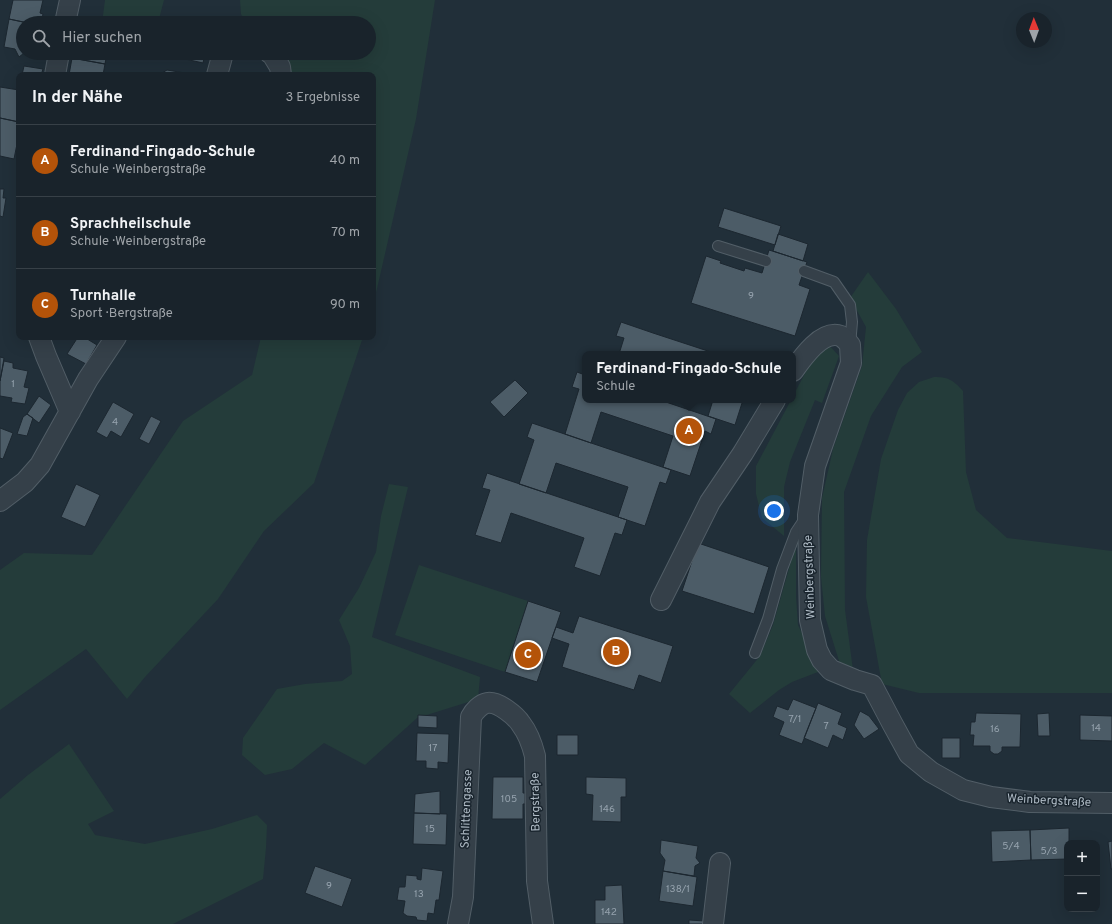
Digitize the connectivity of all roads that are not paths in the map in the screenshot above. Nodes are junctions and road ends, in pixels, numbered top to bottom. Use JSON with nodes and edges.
{"nodes":[{"id":1,"x":70,"y":0,"type":"edge"},
{"id":2,"x":67,"y":16,"type":"edge"},
{"id":3,"x":58,"y":60,"type":"edge"},
{"id":4,"x":221,"y":60,"type":"edge"},
{"id":5,"x":276,"y":60,"type":"edge"},
{"id":6,"x":56,"y":72,"type":"edge"},
{"id":7,"x":218,"y":72,"type":"edge"},
{"id":8,"x":281,"y":72,"type":"edge"},
{"id":9,"x":718,"y":246,"type":"dead end"},
{"id":10,"x":766,"y":261,"type":"dead end"},
{"id":11,"x":804,"y":272,"type":"dead end"},
{"id":12,"x":40,"y":340,"type":"edge"},
{"id":13,"x":114,"y":340,"type":"edge"},
{"id":14,"x":850,"y":345,"type":"junction"},
{"id":15,"x":796,"y":366,"type":"edge"},
{"id":16,"x":773,"y":403,"type":"edge"},
{"id":17,"x":70,"y":412,"type":"junction"},
{"id":18,"x":0,"y":501,"type":"edge"},
{"id":19,"x":808,"y":514,"type":"junction"},
{"id":20,"x":661,"y":600,"type":"dead end"},
{"id":21,"x":755,"y":653,"type":"dead end"},
{"id":22,"x":488,"y":703,"type":"joint"},
{"id":23,"x":1112,"y":803,"type":"edge"},
{"id":24,"x":720,"y":863,"type":"dead end"},
{"id":25,"x":458,"y":924,"type":"edge"},
{"id":26,"x":543,"y":924,"type":"edge"},
{"id":27,"x":713,"y":924,"type":"edge"}],
"edges":[{"from":1,"to":2,"type":"street"},
{"from":3,"to":6,"type":"street"},
{"from":4,"to":7,"type":"street"},
{"from":5,"to":8,"type":"street"},
{"from":9,"to":10,"type":"lane"},
{"from":11,"to":14,"type":"lane"},
{"from":12,"to":17,"type":"street"},
{"from":13,"to":17,"type":"street"},
{"from":14,"to":15,"type":"street"},
{"from":14,"to":19,"type":"street","name":"Weinbergstraße"},
{"from":16,"to":20,"type":"street"},
{"from":17,"to":18,"type":"street"},
{"from":19,"to":21,"type":"lane"},
{"from":19,"to":23,"type":"street","name":"Weinbergstraße"},
{"from":22,"to":25,"type":"street","name":"Schlittengasse"},
{"from":22,"to":26,"type":"street","name":"Bergstraße"},
{"from":24,"to":27,"type":"street"}]}
